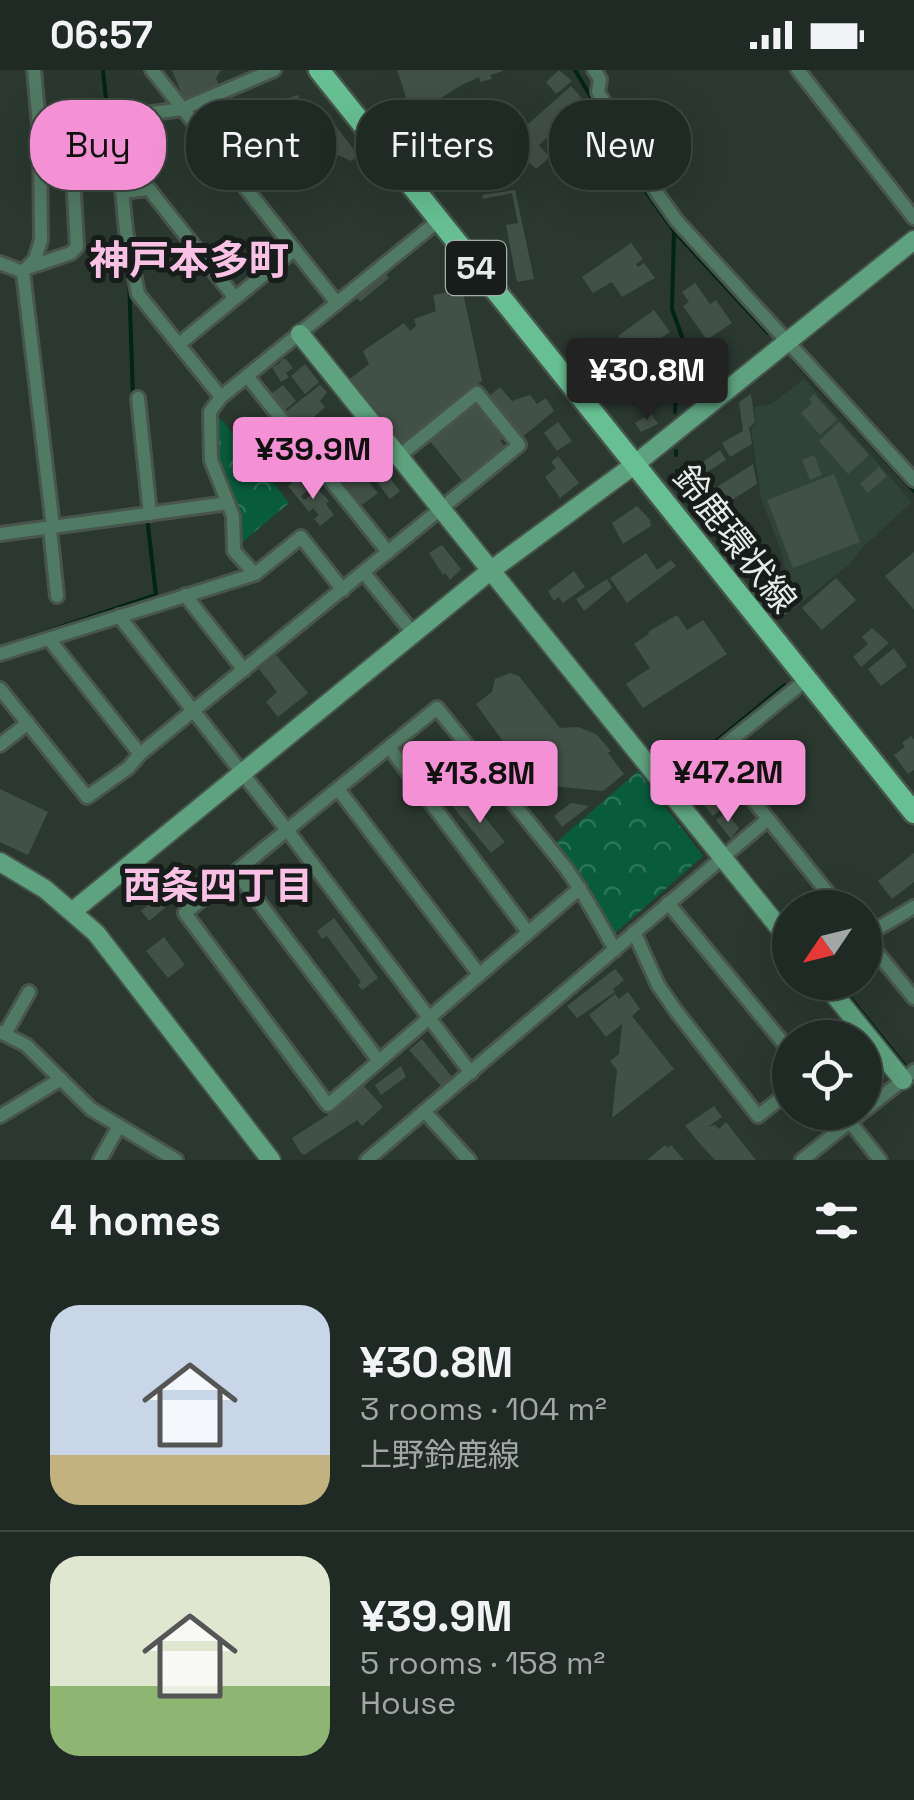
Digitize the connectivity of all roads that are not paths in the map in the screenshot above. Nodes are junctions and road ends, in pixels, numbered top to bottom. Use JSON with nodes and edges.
{"nodes":[{"id":1,"x":34,"y":70,"type":"edge"},
{"id":2,"x":152,"y":70,"type":"edge"},
{"id":3,"x":274,"y":70,"type":"edge"},
{"id":4,"x":319,"y":70,"type":"edge"},
{"id":5,"x":594,"y":70,"type":"edge"},
{"id":6,"x":798,"y":70,"type":"edge"},
{"id":7,"x":36,"y":100,"type":"edge"},
{"id":8,"x":182,"y":109,"type":"junction"},
{"id":9,"x":166,"y":111,"type":"edge"},
{"id":10,"x":40,"y":190,"type":"edge"},
{"id":11,"x":74,"y":190,"type":"edge"},
{"id":12,"x":122,"y":192,"type":"joint"},
{"id":13,"x":914,"y":218,"type":"edge"},
{"id":14,"x":438,"y":221,"type":"junction"},
{"id":15,"x":914,"y":240,"type":"edge"},
{"id":16,"x":294,"y":250,"type":"junction"},
{"id":17,"x":0,"y":262,"type":"edge"},
{"id":18,"x":27,"y":270,"type":"junction"},
{"id":19,"x":236,"y":298,"type":"junction"},
{"id":20,"x":337,"y":303,"type":"junction"},
{"id":21,"x":300,"y":334,"type":"junction"},
{"id":22,"x":787,"y":341,"type":"junction"},
{"id":23,"x":179,"y":344,"type":"junction"},
{"id":24,"x":248,"y":376,"type":"junction"},
{"id":25,"x":221,"y":397,"type":"junction"},
{"id":26,"x":138,"y":398,"type":"dead end"},
{"id":27,"x":398,"y":456,"type":"junction"},
{"id":28,"x":634,"y":465,"type":"junction"},
{"id":29,"x":914,"y":480,"type":"edge"},
{"id":30,"x":228,"y":503,"type":"junction"},
{"id":31,"x":440,"y":510,"type":"junction"},
{"id":32,"x":147,"y":515,"type":"junction"},
{"id":33,"x":52,"y":528,"type":"junction"},
{"id":34,"x":0,"y":534,"type":"edge"},
{"id":35,"x":388,"y":552,"type":"junction"},
{"id":36,"x":490,"y":570,"type":"junction"},
{"id":37,"x":364,"y":573,"type":"junction"},
{"id":38,"x":255,"y":574,"type":"junction"},
{"id":39,"x":342,"y":590,"type":"junction"},
{"id":40,"x":184,"y":595,"type":"junction"},
{"id":41,"x":57,"y":596,"type":"dead end"},
{"id":42,"x":119,"y":616,"type":"junction"},
{"id":43,"x":413,"y":633,"type":"junction"},
{"id":44,"x":49,"y":639,"type":"junction"},
{"id":45,"x":0,"y":654,"type":"edge"},
{"id":46,"x":244,"y":670,"type":"junction"},
{"id":47,"x":806,"y":680,"type":"junction"},
{"id":48,"x":0,"y":689,"type":"edge"},
{"id":49,"x":193,"y":712,"type":"junction"},
{"id":50,"x":28,"y":723,"type":"junction"},
{"id":51,"x":0,"y":745,"type":"edge"},
{"id":52,"x":389,"y":747,"type":"junction"},
{"id":53,"x":140,"y":754,"type":"junction"},
{"id":54,"x":242,"y":773,"type":"junction"},
{"id":55,"x":338,"y":789,"type":"junction"},
{"id":56,"x":914,"y":813,"type":"edge"},
{"id":57,"x":768,"y":819,"type":"junction"},
{"id":58,"x":288,"y":830,"type":"junction"},
{"id":59,"x":727,"y":854,"type":"junction"},
{"id":60,"x":0,"y":862,"type":"edge"},
{"id":61,"x":236,"y":872,"type":"junction"},
{"id":62,"x":580,"y":888,"type":"junction"},
{"id":63,"x":825,"y":890,"type":"edge"},
{"id":64,"x":668,"y":903,"type":"junction"},
{"id":65,"x":914,"y":907,"type":"edge"},
{"id":66,"x":73,"y":911,"type":"junction"},
{"id":67,"x":772,"y":916,"type":"edge"},
{"id":68,"x":882,"y":927,"type":"edge"},
{"id":69,"x":528,"y":932,"type":"junction"},
{"id":70,"x":634,"y":932,"type":"junction"},
{"id":71,"x":614,"y":950,"type":"junction"},
{"id":72,"x":882,"y":958,"type":"edge"},
{"id":73,"x":479,"y":974,"type":"junction"},
{"id":74,"x":29,"y":992,"type":"dead end"},
{"id":75,"x":914,"y":998,"type":"edge"},
{"id":76,"x":430,"y":1017,"type":"junction"},
{"id":77,"x":772,"y":1029,"type":"edge"},
{"id":78,"x":3,"y":1033,"type":"edge"},
{"id":79,"x":882,"y":1055,"type":"edge"},
{"id":80,"x":379,"y":1062,"type":"junction"},
{"id":81,"x":471,"y":1073,"type":"junction"},
{"id":82,"x":61,"y":1079,"type":"junction"},
{"id":83,"x":909,"y":1080,"type":"edge"},
{"id":84,"x":882,"y":1099,"type":"edge"},
{"id":85,"x":772,"y":1105,"type":"edge"},
{"id":86,"x":425,"y":1112,"type":"junction"},
{"id":87,"x":0,"y":1116,"type":"edge"},
{"id":88,"x":119,"y":1126,"type":"junction"},
{"id":89,"x":840,"y":1130,"type":"edge"},
{"id":90,"x":866,"y":1130,"type":"edge"},
{"id":91,"x":100,"y":1160,"type":"edge"},
{"id":92,"x":176,"y":1160,"type":"edge"},
{"id":93,"x":271,"y":1160,"type":"edge"},
{"id":94,"x":367,"y":1160,"type":"edge"},
{"id":95,"x":469,"y":1160,"type":"edge"},
{"id":96,"x":802,"y":1160,"type":"edge"},
{"id":97,"x":880,"y":1160,"type":"edge"}],
"edges":[{"from":1,"to":7,"type":"street"},
{"from":2,"to":8,"type":"street"},
{"from":3,"to":8,"type":"street"},
{"from":4,"to":14,"type":"main road","name":"鈴鹿環状線","number":"54"},
{"from":5,"to":22,"type":"street"},
{"from":6,"to":13,"type":"street"},
{"from":8,"to":9,"type":"street"},
{"from":8,"to":16,"type":"street"},
{"from":10,"to":18,"type":"street"},
{"from":11,"to":18,"type":"street"},
{"from":12,"to":19,"type":"street"},
{"from":12,"to":23,"type":"street"},
{"from":14,"to":20,"type":"street"},
{"from":14,"to":28,"type":"main road","name":"鈴鹿環状線","number":"54"},
{"from":15,"to":22,"type":"street"},
{"from":16,"to":19,"type":"street"},
{"from":16,"to":20,"type":"street"},
{"from":17,"to":18,"type":"street"},
{"from":18,"to":33,"type":"street"},
{"from":19,"to":23,"type":"street"},
{"from":20,"to":21,"type":"street"},
{"from":21,"to":24,"type":"street"},
{"from":21,"to":27,"type":"street"},
{"from":22,"to":28,"type":"street"},
{"from":22,"to":29,"type":"street"},
{"from":23,"to":25,"type":"street"},
{"from":24,"to":25,"type":"street"},
{"from":24,"to":35,"type":"street"},
{"from":25,"to":30,"type":"street"},
{"from":26,"to":32,"type":"street"},
{"from":27,"to":31,"type":"street"},
{"from":27,"to":31,"type":"street"},
{"from":28,"to":36,"type":"street"},
{"from":28,"to":47,"type":"main road","name":"鈴鹿環状線","number":"54"},
{"from":30,"to":32,"type":"street"},
{"from":30,"to":38,"type":"street"},
{"from":31,"to":35,"type":"street"},
{"from":31,"to":36,"type":"street"},
{"from":32,"to":33,"type":"street"},
{"from":33,"to":34,"type":"street"},
{"from":33,"to":41,"type":"street"},
{"from":35,"to":37,"type":"street"},
{"from":36,"to":43,"type":"street"},
{"from":36,"to":59,"type":"street"},
{"from":37,"to":39,"type":"street"},
{"from":37,"to":43,"type":"street"},
{"from":38,"to":39,"type":"street"},
{"from":38,"to":40,"type":"street"},
{"from":39,"to":46,"type":"street"},
{"from":40,"to":42,"type":"street"},
{"from":40,"to":46,"type":"street"},
{"from":42,"to":44,"type":"street"},
{"from":42,"to":49,"type":"street"},
{"from":43,"to":54,"type":"street"},
{"from":44,"to":45,"type":"street"},
{"from":44,"to":53,"type":"street"},
{"from":46,"to":49,"type":"street"},
{"from":47,"to":56,"type":"main road","name":"鈴鹿環状線","number":"54"},
{"from":47,"to":57,"type":"street"},
{"from":48,"to":50,"type":"street"},
{"from":49,"to":53,"type":"street"},
{"from":49,"to":54,"type":"street"},
{"from":50,"to":51,"type":"street"},
{"from":50,"to":53,"type":"street"},
{"from":52,"to":55,"type":"street"},
{"from":52,"to":62,"type":"street"},
{"from":52,"to":69,"type":"street"},
{"from":54,"to":58,"type":"street"},
{"from":54,"to":66,"type":"street"},
{"from":55,"to":58,"type":"street"},
{"from":55,"to":73,"type":"street"},
{"from":57,"to":59,"type":"street"},
{"from":57,"to":63,"type":"street"},
{"from":58,"to":61,"type":"street"},
{"from":58,"to":76,"type":"street"},
{"from":59,"to":64,"type":"street"},
{"from":59,"to":67,"type":"street"},
{"from":60,"to":66,"type":"street"},
{"from":61,"to":80,"type":"street"},
{"from":61,"to":80,"type":"street"},
{"from":62,"to":69,"type":"street"},
{"from":62,"to":71,"type":"street"},
{"from":64,"to":70,"type":"street"},
{"from":64,"to":77,"type":"street"},
{"from":65,"to":68,"type":"street"},
{"from":66,"to":93,"type":"street"},
{"from":69,"to":73,"type":"street"},
{"from":70,"to":71,"type":"street"},
{"from":70,"to":85,"type":"street"},
{"from":71,"to":81,"type":"street"},
{"from":72,"to":75,"type":"street"},
{"from":73,"to":76,"type":"street"},
{"from":74,"to":78,"type":"street"},
{"from":76,"to":80,"type":"street"},
{"from":76,"to":81,"type":"street"},
{"from":78,"to":82,"type":"street"},
{"from":79,"to":83,"type":"street"},
{"from":81,"to":86,"type":"street"},
{"from":82,"to":87,"type":"street"},
{"from":82,"to":88,"type":"street"},
{"from":83,"to":84,"type":"street"},
{"from":86,"to":94,"type":"street"},
{"from":86,"to":95,"type":"street"},
{"from":88,"to":91,"type":"street"},
{"from":88,"to":92,"type":"street"},
{"from":89,"to":96,"type":"street"},
{"from":90,"to":97,"type":"street"}]}
